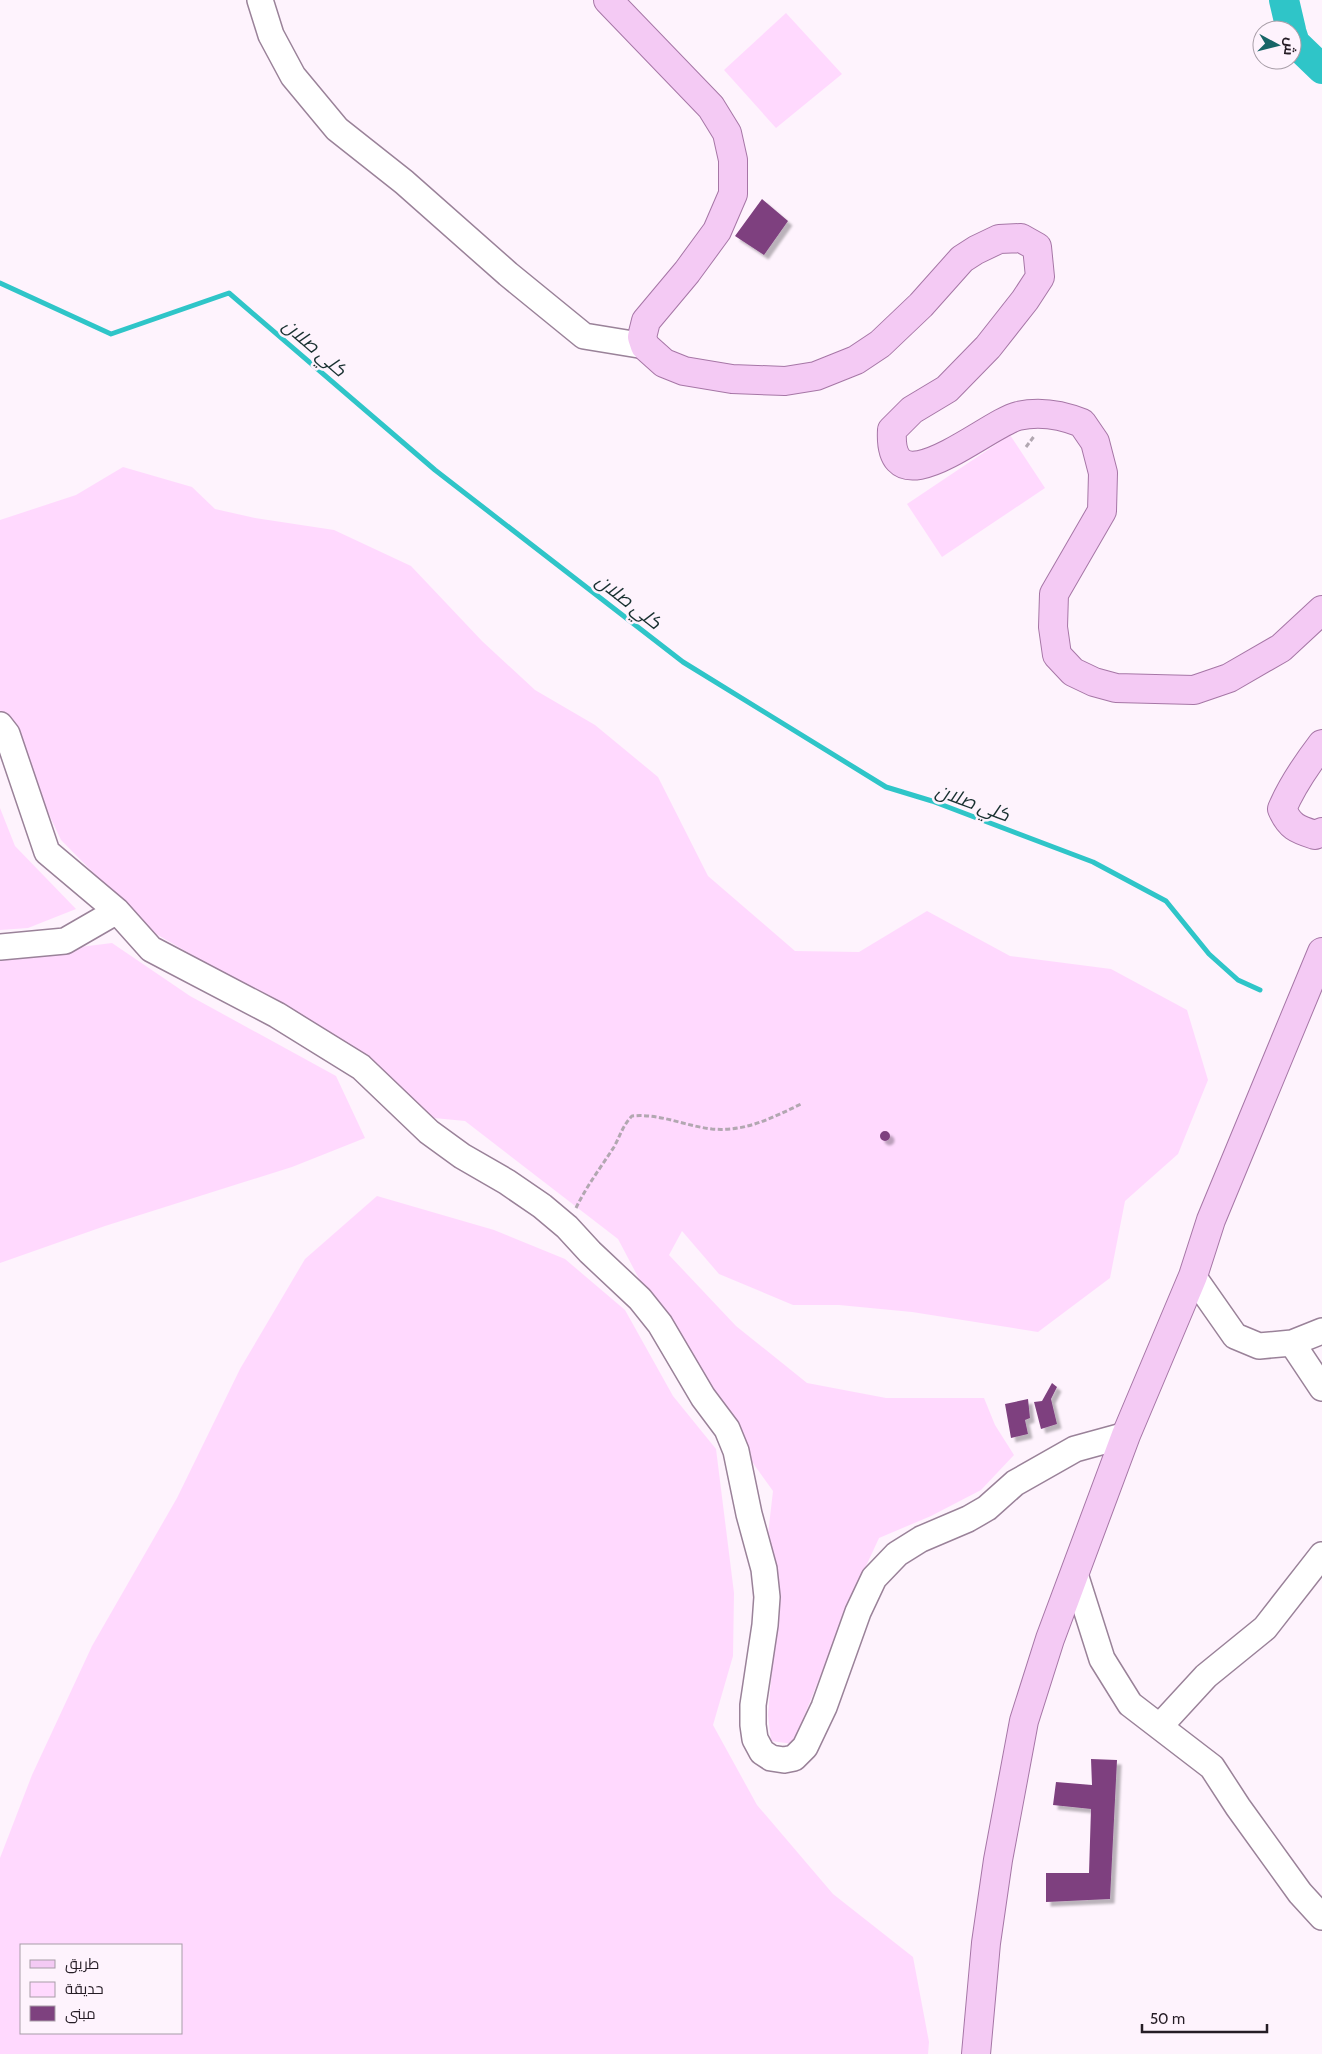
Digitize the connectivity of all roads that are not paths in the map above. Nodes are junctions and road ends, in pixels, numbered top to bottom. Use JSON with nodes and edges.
{"nodes":[{"id":1,"x":260,"y":0,"type":"edge"},
{"id":2,"x":608,"y":0,"type":"edge"},
{"id":3,"x":645,"y":346,"type":"junction"},
{"id":4,"x":1322,"y":610,"type":"edge"},
{"id":5,"x":0,"y":725,"type":"edge"},
{"id":6,"x":1322,"y":744,"type":"edge"},
{"id":7,"x":1322,"y":832,"type":"edge"},
{"id":8,"x":117,"y":911,"type":"junction"},
{"id":9,"x":0,"y":947,"type":"edge"},
{"id":10,"x":1322,"y":952,"type":"edge"},
{"id":11,"x":1193,"y":1276,"type":"junction"},
{"id":12,"x":1322,"y":1331,"type":"edge"},
{"id":13,"x":1292,"y":1344,"type":"junction"},
{"id":14,"x":1322,"y":1388,"type":"edge"},
{"id":15,"x":1126,"y":1435,"type":"junction"},
{"id":16,"x":1322,"y":1554,"type":"edge"},
{"id":17,"x":1075,"y":1574,"type":"junction"},
{"id":18,"x":1160,"y":1726,"type":"junction"},
{"id":19,"x":1322,"y":1917,"type":"edge"},
{"id":20,"x":976,"y":2054,"type":"edge"}],
"edges":[{"from":1,"to":3,"type":"street"},
{"from":2,"to":3,"type":"main road"},
{"from":3,"to":4,"type":"main road"},
{"from":5,"to":8,"type":"street"},
{"from":6,"to":7,"type":"main road"},
{"from":8,"to":9,"type":"street"},
{"from":8,"to":15,"type":"street"},
{"from":10,"to":11,"type":"main road"},
{"from":11,"to":13,"type":"street"},
{"from":11,"to":15,"type":"main road"},
{"from":12,"to":13,"type":"street"},
{"from":13,"to":14,"type":"street"},
{"from":15,"to":17,"type":"main road"},
{"from":16,"to":18,"type":"street"},
{"from":17,"to":18,"type":"street"},
{"from":17,"to":20,"type":"main road"},
{"from":18,"to":19,"type":"street"}]}
